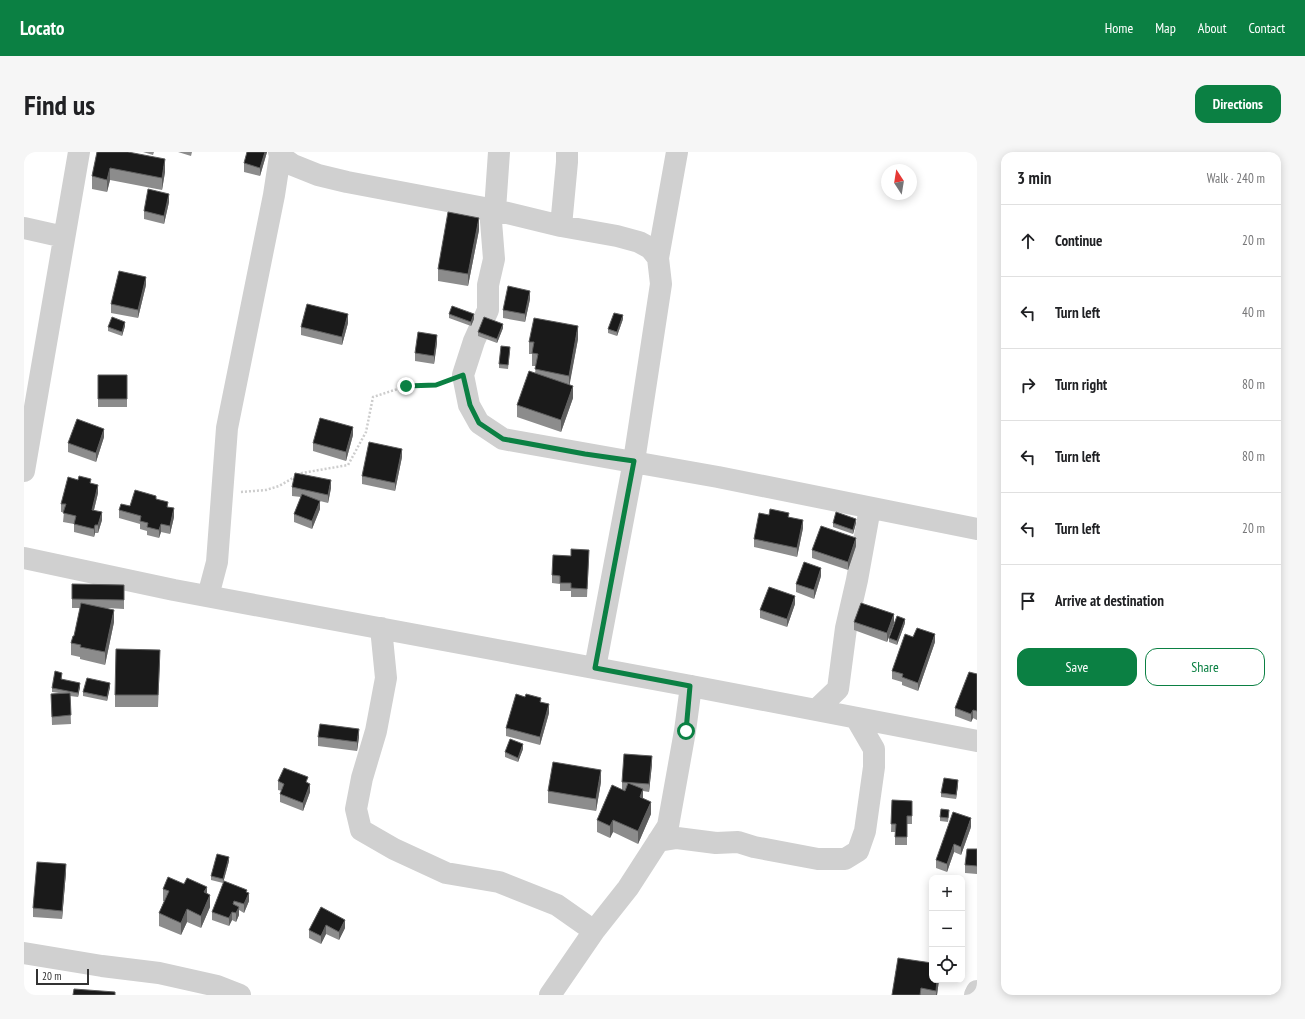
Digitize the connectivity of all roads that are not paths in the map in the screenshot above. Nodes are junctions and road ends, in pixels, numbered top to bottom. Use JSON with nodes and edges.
{"nodes":[{"id":1,"x":79,"y":152,"type":"edge"},
{"id":2,"x":499,"y":152,"type":"edge"},
{"id":3,"x":567,"y":152,"type":"edge"},
{"id":4,"x":677,"y":152,"type":"edge"},
{"id":5,"x":279,"y":154,"type":"edge"},
{"id":6,"x":492,"y":209,"type":"junction"},
{"id":7,"x":561,"y":226,"type":"junction"},
{"id":8,"x":24,"y":228,"type":"edge"},
{"id":9,"x":64,"y":237,"type":"junction"},
{"id":10,"x":658,"y":258,"type":"junction"},
{"id":11,"x":634,"y":461,"type":"junction"},
{"id":12,"x":24,"y":471,"type":"edge"},
{"id":13,"x":870,"y":508,"type":"junction"},
{"id":14,"x":977,"y":530,"type":"edge"},
{"id":15,"x":24,"y":558,"type":"edge"},
{"id":16,"x":208,"y":596,"type":"junction"},
{"id":17,"x":381,"y":628,"type":"junction"},
{"id":18,"x":595,"y":668,"type":"junction"},
{"id":19,"x":690,"y":686,"type":"junction"},
{"id":20,"x":816,"y":710,"type":"junction"},
{"id":21,"x":856,"y":718,"type":"junction"},
{"id":22,"x":977,"y":741,"type":"edge"},
{"id":23,"x":658,"y":841,"type":"junction"},
{"id":24,"x":594,"y":931,"type":"junction"},
{"id":25,"x":24,"y":953,"type":"edge"},
{"id":26,"x":977,"y":991,"type":"edge"},
{"id":27,"x":240,"y":995,"type":"edge"},
{"id":28,"x":550,"y":995,"type":"edge"},
{"id":29,"x":975,"y":995,"type":"edge"}],
"edges":[{"from":1,"to":9,"type":"street"},
{"from":2,"to":6,"type":"street"},
{"from":3,"to":7,"type":"street"},
{"from":4,"to":10,"type":"street"},
{"from":5,"to":6,"type":"street"},
{"from":5,"to":16,"type":"street"},
{"from":6,"to":7,"type":"street"},
{"from":6,"to":11,"type":"street"},
{"from":7,"to":10,"type":"street"},
{"from":8,"to":9,"type":"street"},
{"from":9,"to":12,"type":"street"},
{"from":10,"to":11,"type":"street"},
{"from":11,"to":13,"type":"street"},
{"from":11,"to":18,"type":"street"},
{"from":13,"to":14,"type":"street"},
{"from":13,"to":20,"type":"street"},
{"from":15,"to":16,"type":"street"},
{"from":16,"to":17,"type":"street"},
{"from":17,"to":18,"type":"street"},
{"from":17,"to":24,"type":"street"},
{"from":18,"to":19,"type":"street"},
{"from":19,"to":20,"type":"street"},
{"from":19,"to":23,"type":"street"},
{"from":20,"to":21,"type":"street"},
{"from":21,"to":22,"type":"street"},
{"from":21,"to":23,"type":"street"},
{"from":23,"to":24,"type":"street"},
{"from":24,"to":28,"type":"street"},
{"from":25,"to":27,"type":"street"},
{"from":26,"to":29,"type":"street"}]}
